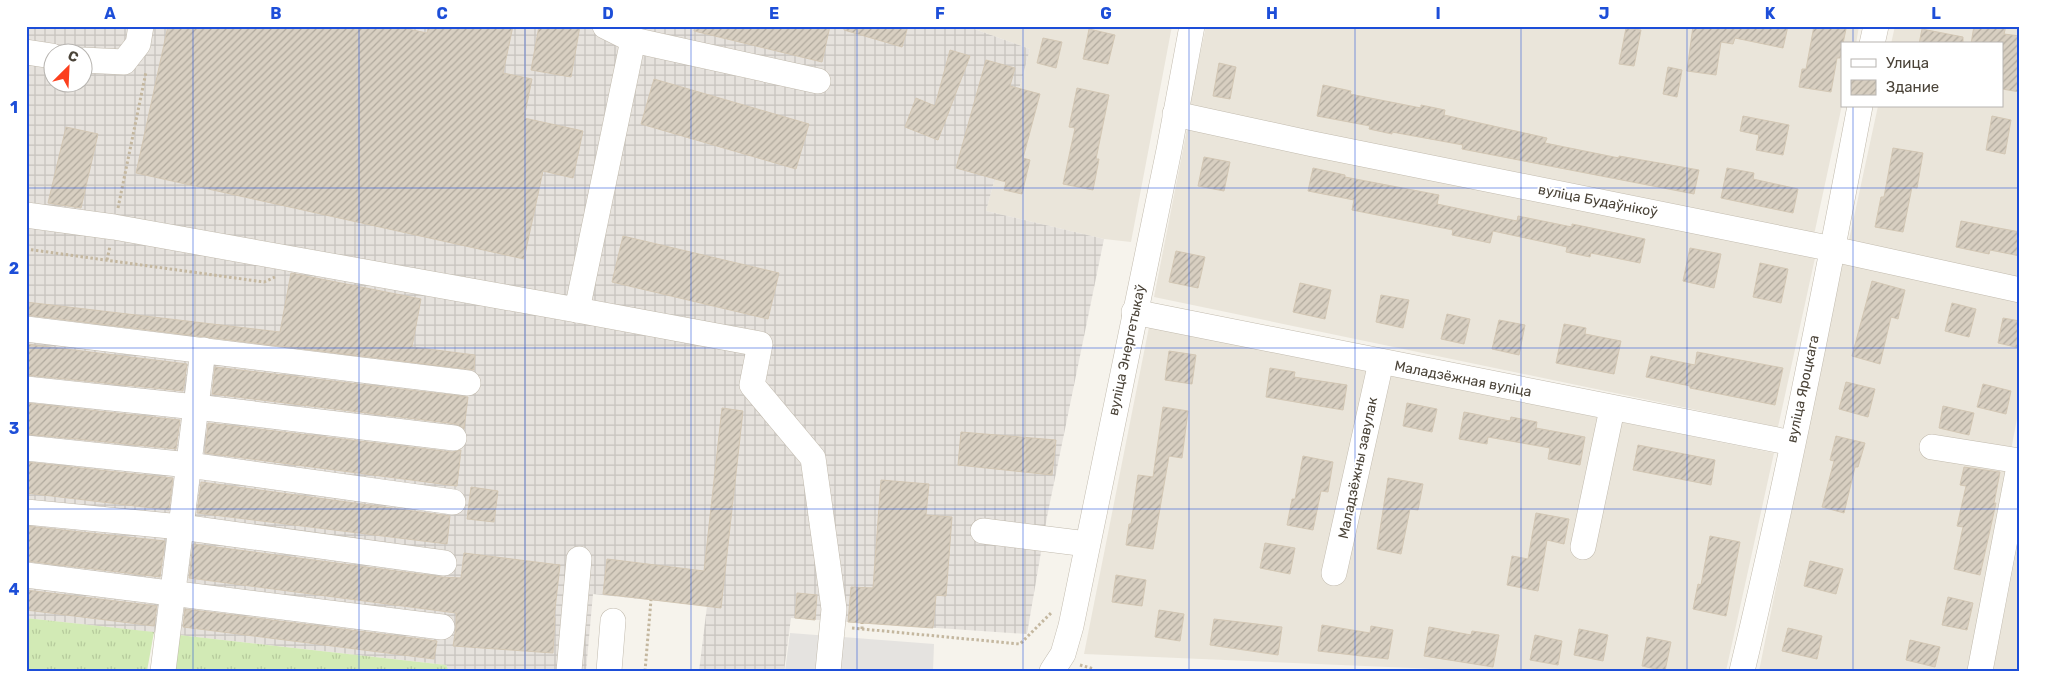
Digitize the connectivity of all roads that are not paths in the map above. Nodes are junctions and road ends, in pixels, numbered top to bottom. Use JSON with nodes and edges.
{"nodes":[{"id":1,"x":141,"y":26,"type":"edge"},
{"id":2,"x":605,"y":26,"type":"edge"},
{"id":3,"x":1192,"y":26,"type":"edge"},
{"id":4,"x":1876,"y":26,"type":"edge"},
{"id":5,"x":633,"y":40,"type":"junction"},
{"id":6,"x":1872,"y":42,"type":"edge"},
{"id":7,"x":26,"y":52,"type":"edge"},
{"id":8,"x":42,"y":54,"type":"edge"},
{"id":9,"x":92,"y":60,"type":"edge"},
{"id":10,"x":818,"y":81,"type":"dead end"},
{"id":11,"x":1860,"y":108,"type":"edge"},
{"id":12,"x":1175,"y":114,"type":"junction"},
{"id":13,"x":26,"y":215,"type":"edge"},
{"id":14,"x":1833,"y":248,"type":"junction"},
{"id":15,"x":2020,"y":290,"type":"edge"},
{"id":16,"x":578,"y":310,"type":"junction"},
{"id":17,"x":1134,"y":312,"type":"junction"},
{"id":18,"x":26,"y":329,"type":"edge"},
{"id":19,"x":203,"y":350,"type":"junction"},
{"id":20,"x":1381,"y":362,"type":"junction"},
{"id":21,"x":468,"y":383,"type":"dead end"},
{"id":22,"x":26,"y":389,"type":"edge"},
{"id":23,"x":196,"y":407,"type":"junction"},
{"id":24,"x":1612,"y":409,"type":"junction"},
{"id":25,"x":454,"y":438,"type":"dead end"},
{"id":26,"x":1792,"y":444,"type":"junction"},
{"id":27,"x":26,"y":448,"type":"edge"},
{"id":28,"x":1932,"y":448,"type":"dead end"},
{"id":29,"x":2020,"y":461,"type":"edge"},
{"id":30,"x":189,"y":465,"type":"junction"},
{"id":31,"x":453,"y":502,"type":"dead end"},
{"id":32,"x":26,"y":512,"type":"edge"},
{"id":33,"x":2013,"y":526,"type":"edge"},
{"id":34,"x":181,"y":527,"type":"junction"},
{"id":35,"x":983,"y":531,"type":"dead end"},
{"id":36,"x":1087,"y":544,"type":"junction"},
{"id":37,"x":1583,"y":547,"type":"dead end"},
{"id":38,"x":579,"y":559,"type":"dead end"},
{"id":39,"x":444,"y":563,"type":"dead end"},
{"id":40,"x":1334,"y":573,"type":"dead end"},
{"id":41,"x":26,"y":575,"type":"edge"},
{"id":42,"x":173,"y":593,"type":"junction"},
{"id":43,"x":613,"y":621,"type":"dead end"},
{"id":44,"x":442,"y":628,"type":"dead end"},
{"id":45,"x":163,"y":671,"type":"edge"},
{"id":46,"x":569,"y":671,"type":"edge"},
{"id":47,"x":609,"y":671,"type":"edge"},
{"id":48,"x":828,"y":671,"type":"edge"},
{"id":49,"x":1052,"y":671,"type":"edge"},
{"id":50,"x":1742,"y":671,"type":"edge"},
{"id":51,"x":1980,"y":671,"type":"edge"}],
"edges":[{"from":1,"to":9,"type":"street"},
{"from":2,"to":5,"type":"street"},
{"from":3,"to":12,"type":"street","name":"вуліца Энергетыкаў"},
{"from":4,"to":6,"type":"street"},
{"from":5,"to":10,"type":"street"},
{"from":5,"to":16,"type":"street"},
{"from":7,"to":8,"type":"street"},
{"from":11,"to":14,"type":"street","name":"вуліца Яроцкага"},
{"from":12,"to":14,"type":"street","name":"вуліца Будаўнікоў"},
{"from":12,"to":17,"type":"street","name":"вуліца Энергетыкаў"},
{"from":13,"to":16,"type":"street"},
{"from":14,"to":15,"type":"street","name":"вуліца Будаўнікоў"},
{"from":14,"to":26,"type":"street","name":"вуліца Яроцкага"},
{"from":16,"to":48,"type":"street"},
{"from":17,"to":20,"type":"street","name":"Маладзёжная вуліца"},
{"from":17,"to":36,"type":"street","name":"вуліца Энергетыкаў"},
{"from":18,"to":19,"type":"street"},
{"from":19,"to":21,"type":"street"},
{"from":19,"to":23,"type":"street"},
{"from":20,"to":24,"type":"street","name":"Маладзёжная вуліца"},
{"from":20,"to":40,"type":"street","name":"Маладзёжны завулак"},
{"from":22,"to":23,"type":"street"},
{"from":23,"to":25,"type":"street"},
{"from":23,"to":30,"type":"street"},
{"from":24,"to":26,"type":"street","name":"Маладзёжная вуліца"},
{"from":24,"to":37,"type":"street"},
{"from":26,"to":50,"type":"street","name":"вуліца Яроцкага"},
{"from":27,"to":30,"type":"street"},
{"from":28,"to":29,"type":"street"},
{"from":29,"to":33,"type":"street"},
{"from":30,"to":31,"type":"street"},
{"from":30,"to":34,"type":"street"},
{"from":32,"to":34,"type":"street"},
{"from":33,"to":51,"type":"street"},
{"from":34,"to":39,"type":"street"},
{"from":34,"to":42,"type":"street"},
{"from":35,"to":36,"type":"street"},
{"from":36,"to":49,"type":"street","name":"вуліца Энергетыкаў"},
{"from":38,"to":46,"type":"street"},
{"from":41,"to":42,"type":"street"},
{"from":42,"to":44,"type":"street"},
{"from":42,"to":45,"type":"street"},
{"from":43,"to":47,"type":"street"}]}
